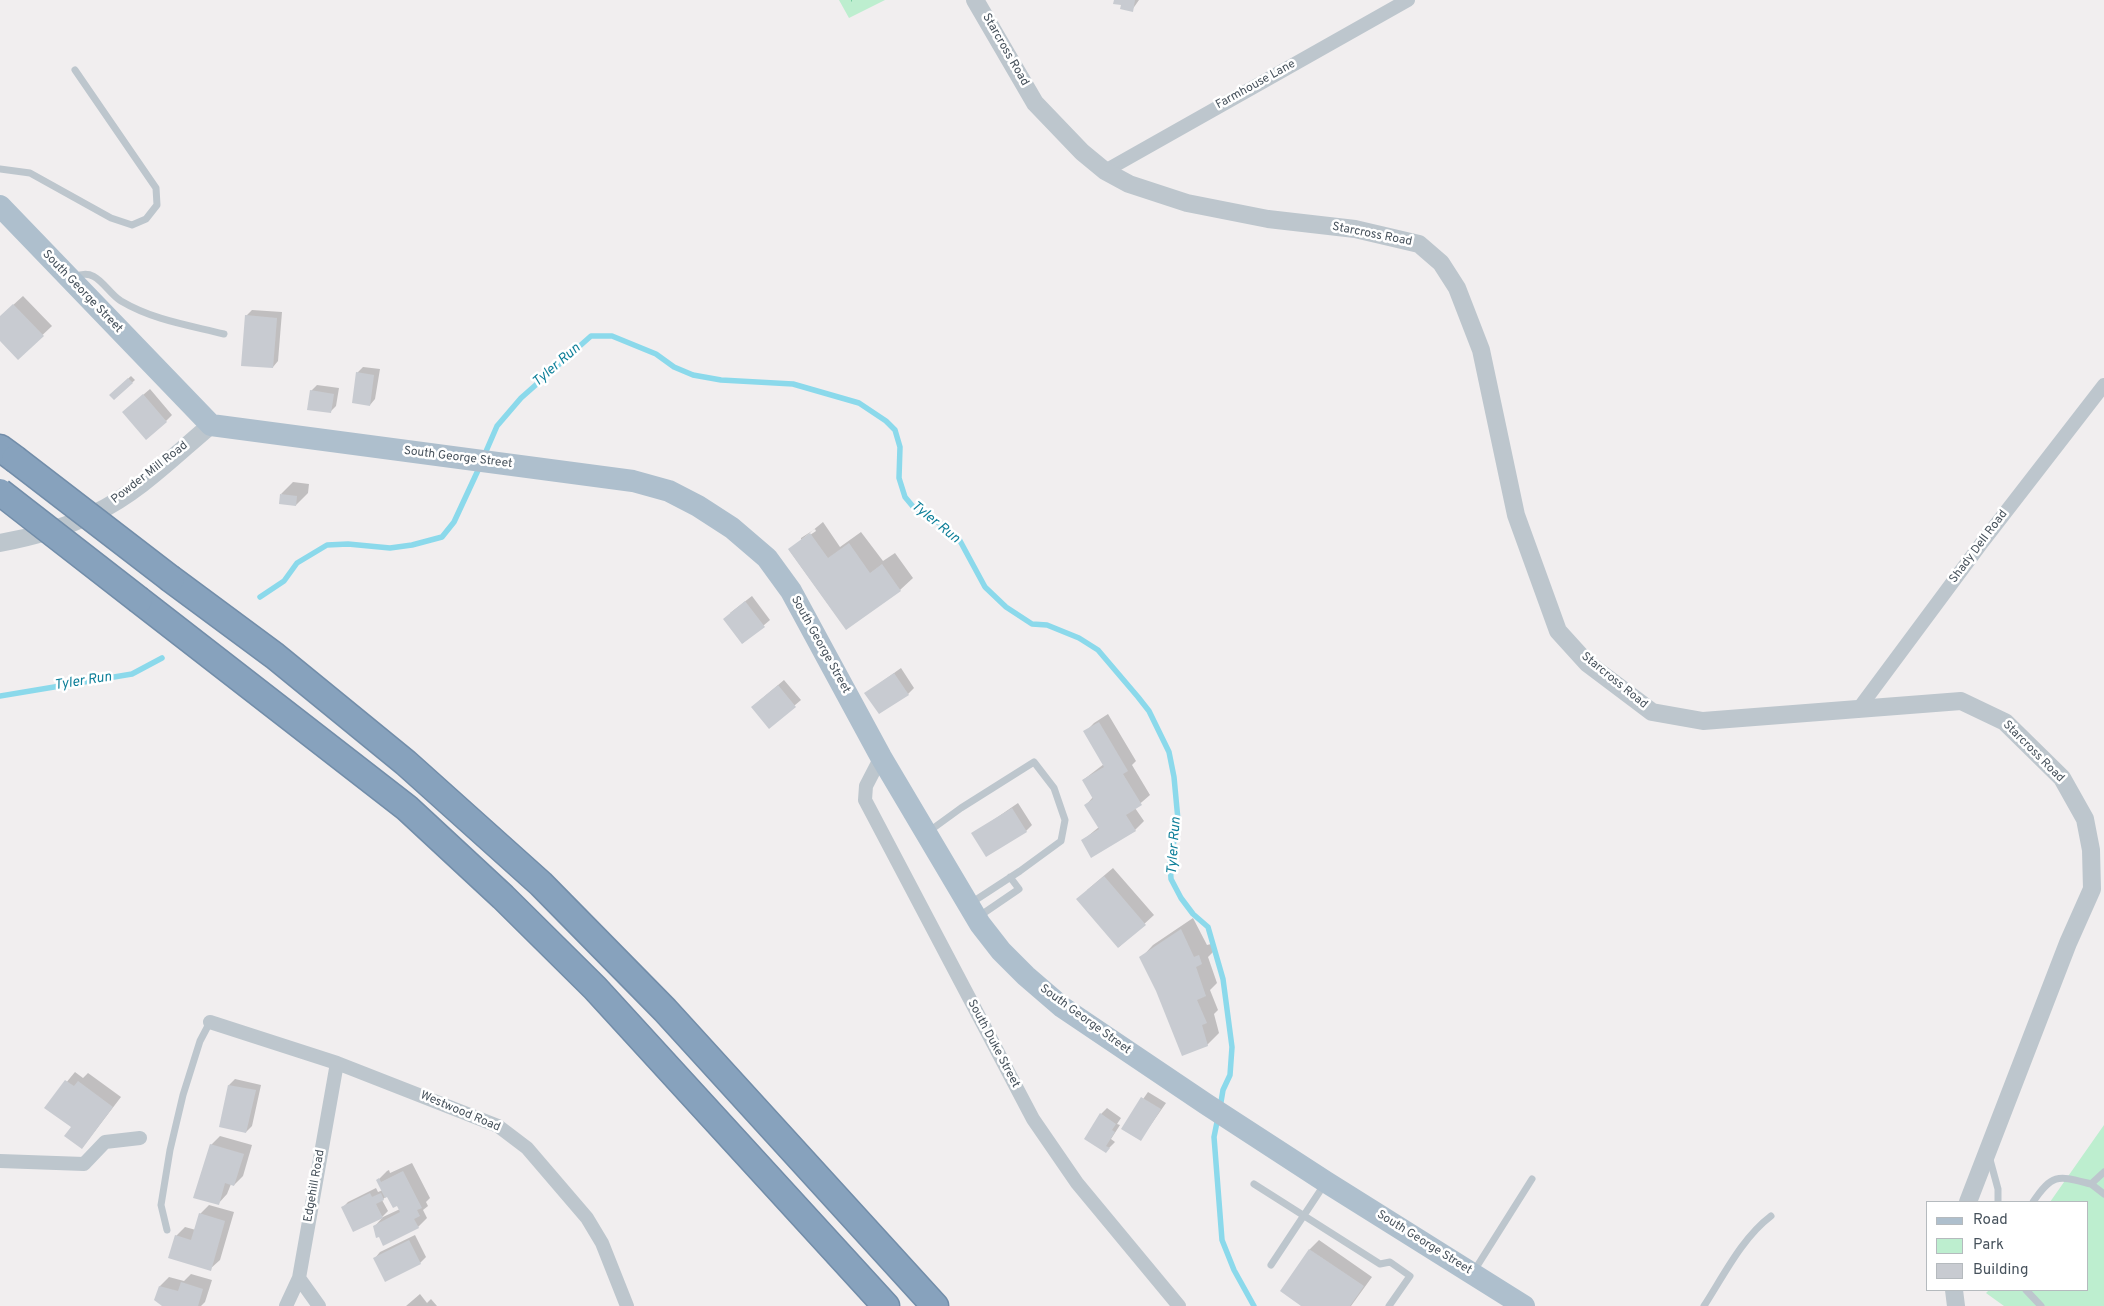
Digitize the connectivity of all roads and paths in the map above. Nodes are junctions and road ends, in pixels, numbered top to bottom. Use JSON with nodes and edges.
{"nodes":[{"id":1,"x":975,"y":0,"type":"edge"},
{"id":2,"x":1408,"y":0,"type":"edge"},
{"id":3,"x":75,"y":70,"type":"dead end"},
{"id":4,"x":0,"y":169,"type":"edge"},
{"id":5,"x":1104,"y":171,"type":"junction"},
{"id":6,"x":0,"y":206,"type":"edge"},
{"id":7,"x":70,"y":280,"type":"junction"},
{"id":8,"x":224,"y":334,"type":"dead end"},
{"id":9,"x":2104,"y":385,"type":"edge"},
{"id":10,"x":211,"y":425,"type":"junction"},
{"id":11,"x":7,"y":453,"type":"edge"},
{"id":12,"x":0,"y":492,"type":"edge"},
{"id":13,"x":0,"y":543,"type":"edge"},
{"id":14,"x":1857,"y":711,"type":"junction"},
{"id":15,"x":881,"y":757,"type":"junction"},
{"id":16,"x":927,"y":833,"type":"junction"},
{"id":17,"x":1010,"y":877,"type":"junction"},
{"id":18,"x":973,"y":911,"type":"junction"},
{"id":19,"x":210,"y":1022,"type":"joint"},
{"id":20,"x":337,"y":1063,"type":"junction"},
{"id":21,"x":140,"y":1138,"type":"dead end"},
{"id":22,"x":1988,"y":1151,"type":"junction"},
{"id":23,"x":0,"y":1161,"type":"edge"},
{"id":24,"x":2104,"y":1172,"type":"edge"},
{"id":25,"x":1532,"y":1179,"type":"dead end"},
{"id":26,"x":1326,"y":1182,"type":"junction"},
{"id":27,"x":1254,"y":1184,"type":"dead end"},
{"id":28,"x":2092,"y":1184,"type":"junction"},
{"id":29,"x":2104,"y":1194,"type":"edge"},
{"id":30,"x":1968,"y":1201,"type":"edge"},
{"id":31,"x":1998,"y":1201,"type":"edge"},
{"id":32,"x":2034,"y":1201,"type":"edge"},
{"id":33,"x":1304,"y":1216,"type":"junction"},
{"id":34,"x":1772,"y":1216,"type":"dead end"},
{"id":35,"x":167,"y":1230,"type":"dead end"},
{"id":36,"x":1271,"y":1265,"type":"dead end"},
{"id":37,"x":1472,"y":1273,"type":"junction"},
{"id":38,"x":299,"y":1278,"type":"junction"},
{"id":39,"x":1954,"y":1291,"type":"edge"},
{"id":40,"x":2027,"y":1291,"type":"edge"},
{"id":41,"x":286,"y":1306,"type":"edge"},
{"id":42,"x":319,"y":1306,"type":"edge"},
{"id":43,"x":627,"y":1306,"type":"edge"},
{"id":44,"x":886,"y":1306,"type":"edge"},
{"id":45,"x":935,"y":1306,"type":"edge"},
{"id":46,"x":1179,"y":1306,"type":"edge"},
{"id":47,"x":1389,"y":1306,"type":"edge"},
{"id":48,"x":1524,"y":1306,"type":"edge"},
{"id":49,"x":1704,"y":1306,"type":"edge"},
{"id":50,"x":1956,"y":1306,"type":"edge"},
{"id":51,"x":2041,"y":1306,"type":"edge"}],
"edges":[{"from":1,"to":5,"type":"street","name":"Starcross Road"},
{"from":2,"to":5,"type":"street","name":"Farmhouse Lane"},
{"from":3,"to":4,"type":"lane"},
{"from":5,"to":14,"type":"street","name":"Starcross Road"},
{"from":6,"to":7,"type":"main road","name":"South George Street"},
{"from":7,"to":8,"type":"lane"},
{"from":7,"to":10,"type":"main road","name":"South George Street"},
{"from":9,"to":14,"type":"street","name":"Shady Dell Road"},
{"from":10,"to":13,"type":"street","name":"Powder Mill Road"},
{"from":10,"to":15,"type":"main road","name":"South George Street"},
{"from":11,"to":45,"type":"highway","bridge":true},
{"from":12,"to":44,"type":"highway","bridge":true},
{"from":14,"to":22,"type":"street","name":"Starcross Road"},
{"from":15,"to":16,"type":"main road","name":"South George Street"},
{"from":15,"to":46,"type":"street","name":"South Duke Street"},
{"from":16,"to":17,"type":"lane"},
{"from":16,"to":18,"type":"main road","name":"South George Street"},
{"from":17,"to":18,"type":"lane"},
{"from":17,"to":18,"type":"lane"},
{"from":18,"to":26,"type":"main road","name":"South George Street"},
{"from":19,"to":20,"type":"street","name":"Westwood Road"},
{"from":19,"to":35,"type":"lane"},
{"from":20,"to":38,"type":"street","name":"Edgehill Road"},
{"from":20,"to":43,"type":"street","name":"Westwood Road"},
{"from":21,"to":23,"type":"street"},
{"from":22,"to":30,"type":"street","name":"Starcross Road"},
{"from":22,"to":31,"type":"lane"},
{"from":24,"to":28,"type":"lane"},
{"from":25,"to":37,"type":"lane"},
{"from":26,"to":33,"type":"lane"},
{"from":26,"to":37,"type":"main road","name":"South George Street"},
{"from":27,"to":33,"type":"lane"},
{"from":28,"to":29,"type":"lane"},
{"from":28,"to":32,"type":"lane"},
{"from":33,"to":36,"type":"lane"},
{"from":33,"to":47,"type":"lane"},
{"from":34,"to":49,"type":"lane"},
{"from":37,"to":48,"type":"main road","name":"South George Street"},
{"from":38,"to":41,"type":"street","name":"Edgehill Road"},
{"from":38,"to":42,"type":"street"},
{"from":39,"to":50,"type":"street"},
{"from":40,"to":51,"type":"lane"}]}
